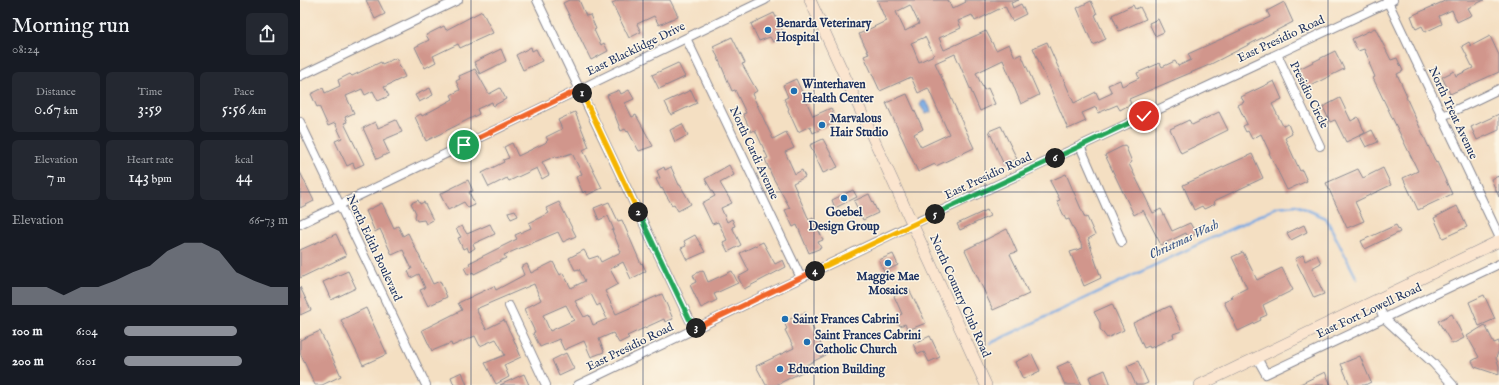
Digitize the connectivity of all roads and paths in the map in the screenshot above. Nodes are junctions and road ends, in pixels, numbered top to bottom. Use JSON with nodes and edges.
{"nodes":[{"id":1,"x":458,"y":0,"type":"edge"},
{"id":2,"x":537,"y":0,"type":"edge"},
{"id":3,"x":765,"y":0,"type":"edge"},
{"id":4,"x":810,"y":0,"type":"edge"},
{"id":5,"x":1389,"y":1,"type":"edge"},
{"id":6,"x":686,"y":38,"type":"junction"},
{"id":7,"x":1277,"y":54,"type":"junction"},
{"id":8,"x":300,"y":76,"type":"edge"},
{"id":9,"x":580,"y":89,"type":"junction"},
{"id":10,"x":1499,"y":89,"type":"edge"},
{"id":11,"x":1441,"y":117,"type":"junction"},
{"id":12,"x":300,"y":122,"type":"edge"},
{"id":13,"x":1080,"y":146,"type":"junction"},
{"id":14,"x":1320,"y":146,"type":"dead end"},
{"id":15,"x":340,"y":205,"type":"junction"},
{"id":16,"x":300,"y":224,"type":"edge"},
{"id":17,"x":914,"y":224,"type":"junction"},
{"id":18,"x":1499,"y":236,"type":"edge"},
{"id":19,"x":1122,"y":242,"type":"dead end"},
{"id":20,"x":1499,"y":242,"type":"edge"},
{"id":21,"x":1499,"y":264,"type":"edge"},
{"id":22,"x":801,"y":278,"type":"junction"},
{"id":23,"x":1376,"y":301,"type":"junction"},
{"id":24,"x":509,"y":306,"type":"dead end"},
{"id":25,"x":1384,"y":318,"type":"junction"},
{"id":26,"x":694,"y":329,"type":"junction"},
{"id":27,"x":1257,"y":358,"type":"junction"},
{"id":28,"x":426,"y":385,"type":"edge"},
{"id":29,"x":546,"y":385,"type":"edge"},
{"id":30,"x":578,"y":385,"type":"edge"},
{"id":31,"x":986,"y":385,"type":"edge"},
{"id":32,"x":1200,"y":385,"type":"edge"},
{"id":33,"x":1453,"y":385,"type":"edge"}],
"edges":[{"from":1,"to":8,"type":"street"},
{"from":2,"to":9,"type":"street"},
{"from":3,"to":6,"type":"street","name":"East Blacklidge Drive"},
{"from":4,"to":17,"type":"main road","name":"North Country Club Road"},
{"from":5,"to":7,"type":"street","name":"East Presidio Road"},
{"from":5,"to":11,"type":"street","name":"North Treat Avenue"},
{"from":6,"to":9,"type":"street","name":"East Blacklidge Drive"},
{"from":6,"to":22,"type":"street","name":"North Cardi Avenue"},
{"from":7,"to":13,"type":"street","name":"East Presidio Road"},
{"from":7,"to":14,"type":"street","name":"Presidio Circle"},
{"from":9,"to":15,"type":"street","name":"East Blacklidge Drive"},
{"from":9,"to":26,"type":"street"},
{"from":10,"to":11,"type":"street"},
{"from":11,"to":18,"type":"street","name":"North Treat Avenue"},
{"from":12,"to":15,"type":"street","name":"North Edith Boulevard"},
{"from":13,"to":17,"type":"street","name":"East Presidio Road"},
{"from":13,"to":19,"type":"street"},
{"from":15,"to":16,"type":"street","name":"East Blacklidge Drive"},
{"from":15,"to":28,"type":"street","name":"North Edith Boulevard"},
{"from":17,"to":22,"type":"street","name":"East Presidio Road"},
{"from":17,"to":31,"type":"main road","name":"North Country Club Road"},
{"from":20,"to":23,"type":"main road","name":"East Fort Lowell Road"},
{"from":21,"to":25,"type":"street","name":"East Fort Lowell Road"},
{"from":22,"to":26,"type":"street","name":"East Presidio Road"},
{"from":23,"to":25,"type":"street"},
{"from":23,"to":27,"type":"main road","name":"East Fort Lowell Road"},
{"from":24,"to":29,"type":"street"},
{"from":25,"to":27,"type":"street","name":"East Fort Lowell Road"},
{"from":25,"to":33,"type":"street"},
{"from":26,"to":30,"type":"street","name":"East Presidio Road"},
{"from":27,"to":32,"type":"main road","name":"East Fort Lowell Road"}]}
